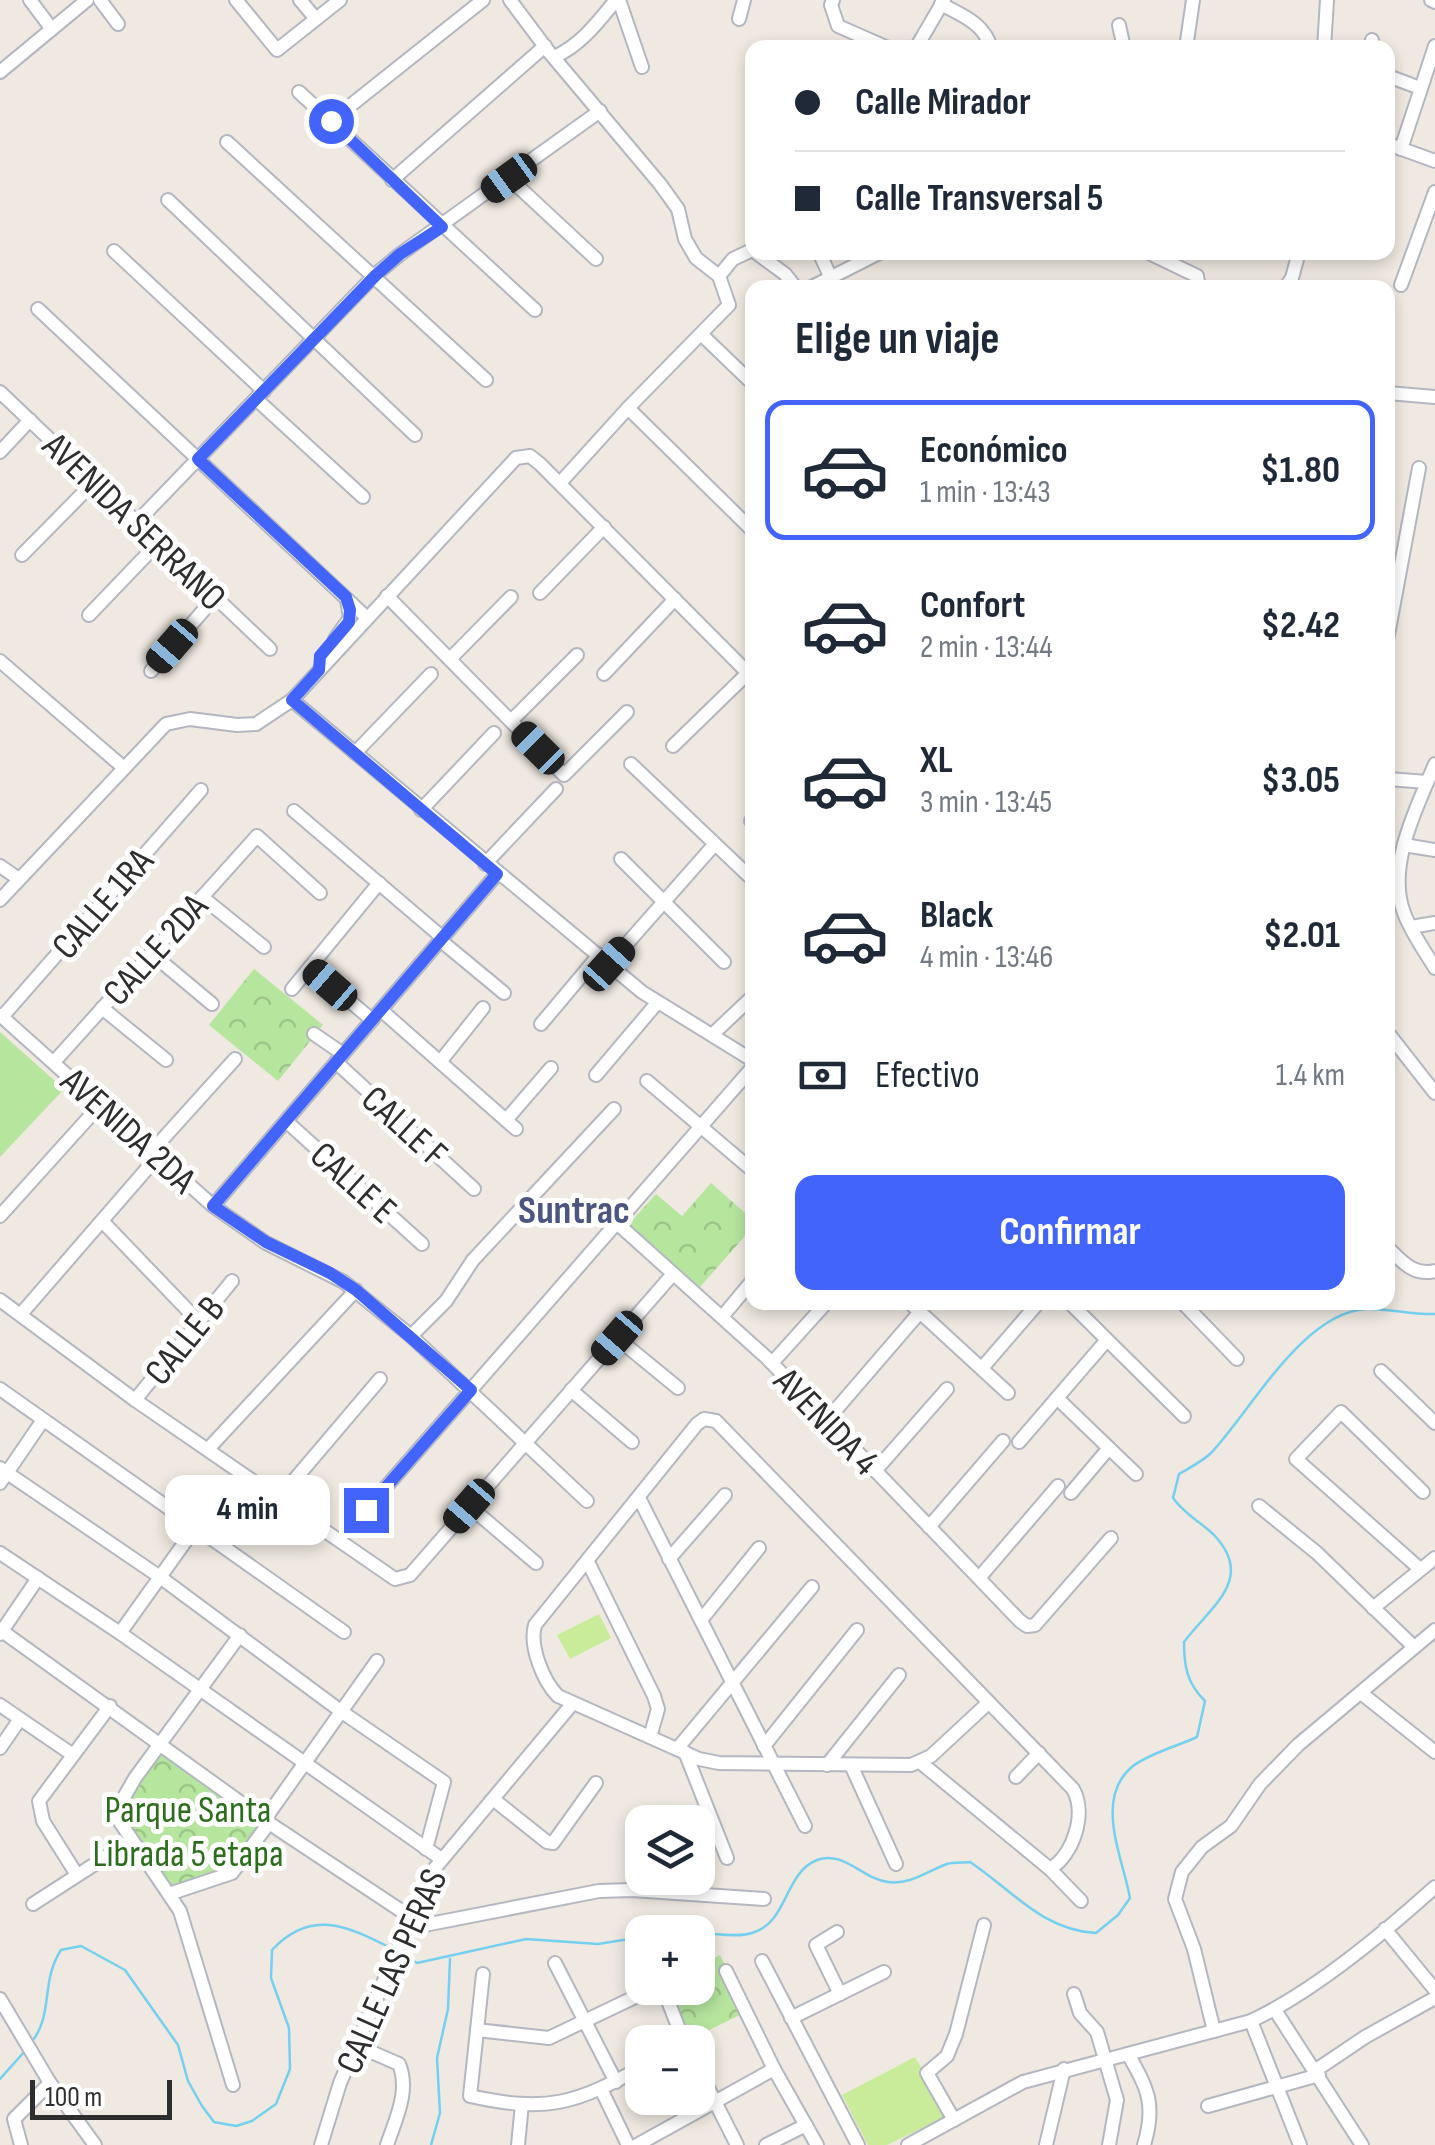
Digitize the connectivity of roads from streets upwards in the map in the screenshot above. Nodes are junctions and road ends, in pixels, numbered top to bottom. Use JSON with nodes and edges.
{"nodes":[{"id":1,"x":30,"y":0,"type":"edge"},
{"id":2,"x":87,"y":0,"type":"edge"},
{"id":3,"x":100,"y":0,"type":"edge"},
{"id":4,"x":236,"y":0,"type":"edge"},
{"id":5,"x":300,"y":0,"type":"edge"},
{"id":6,"x":340,"y":0,"type":"edge"},
{"id":7,"x":483,"y":0,"type":"edge"},
{"id":8,"x":510,"y":0,"type":"edge"},
{"id":9,"x":618,"y":0,"type":"edge"},
{"id":10,"x":744,"y":0,"type":"edge"},
{"id":11,"x":833,"y":0,"type":"edge"},
{"id":12,"x":1193,"y":0,"type":"edge"},
{"id":13,"x":1327,"y":0,"type":"edge"},
{"id":14,"x":942,"y":2,"type":"edge"},
{"id":15,"x":316,"y":19,"type":"junction"},
{"id":16,"x":739,"y":19,"type":"dead end"},
{"id":17,"x":118,"y":24,"type":"dead end"},
{"id":18,"x":1120,"y":25,"type":"dead end"},
{"id":19,"x":52,"y":28,"type":"junction"},
{"id":20,"x":870,"y":40,"type":"edge"},
{"id":21,"x":921,"y":40,"type":"edge"},
{"id":22,"x":989,"y":40,"type":"edge"},
{"id":23,"x":1123,"y":40,"type":"edge"},
{"id":24,"x":1187,"y":40,"type":"edge"},
{"id":25,"x":1324,"y":40,"type":"edge"},
{"id":26,"x":1435,"y":46,"type":"edge"},
{"id":27,"x":550,"y":52,"type":"junction"},
{"id":28,"x":642,"y":67,"type":"dead end"},
{"id":29,"x":0,"y":72,"type":"edge"},
{"id":30,"x":1395,"y":79,"type":"edge"},
{"id":31,"x":1420,"y":88,"type":"junction"},
{"id":32,"x":300,"y":92,"type":"dead end"},
{"id":33,"x":600,"y":112,"type":"junction"},
{"id":34,"x":331,"y":121,"type":"junction"},
{"id":35,"x":228,"y":142,"type":"dead end"},
{"id":36,"x":1395,"y":144,"type":"edge"},
{"id":37,"x":1395,"y":146,"type":"edge"},
{"id":38,"x":1435,"y":161,"type":"edge"},
{"id":39,"x":509,"y":178,"type":"junction"},
{"id":40,"x":392,"y":180,"type":"junction"},
{"id":41,"x":1435,"y":192,"type":"edge"},
{"id":42,"x":168,"y":200,"type":"dead end"},
{"id":43,"x":442,"y":227,"type":"junction"},
{"id":44,"x":114,"y":251,"type":"dead end"},
{"id":45,"x":745,"y":254,"type":"edge"},
{"id":46,"x":596,"y":259,"type":"dead end"},
{"id":47,"x":766,"y":260,"type":"edge"},
{"id":48,"x":823,"y":260,"type":"edge"},
{"id":49,"x":864,"y":260,"type":"edge"},
{"id":50,"x":1164,"y":260,"type":"edge"},
{"id":51,"x":376,"y":275,"type":"junction"},
{"id":52,"x":719,"y":276,"type":"junction"},
{"id":53,"x":830,"y":276,"type":"junction"},
{"id":54,"x":790,"y":280,"type":"edge"},
{"id":55,"x":823,"y":280,"type":"edge"},
{"id":56,"x":1198,"y":280,"type":"edge"},
{"id":57,"x":1401,"y":285,"type":"dead end"},
{"id":58,"x":38,"y":309,"type":"dead end"},
{"id":59,"x":535,"y":310,"type":"dead end"},
{"id":60,"x":701,"y":334,"type":"junction"},
{"id":61,"x":314,"y":339,"type":"junction"},
{"id":62,"x":745,"y":377,"type":"edge"},
{"id":63,"x":486,"y":380,"type":"dead end"},
{"id":64,"x":0,"y":392,"type":"edge"},
{"id":65,"x":1395,"y":394,"type":"edge"},
{"id":66,"x":260,"y":395,"type":"junction"},
{"id":67,"x":1435,"y":397,"type":"edge"},
{"id":68,"x":628,"y":408,"type":"junction"},
{"id":69,"x":30,"y":420,"type":"junction"},
{"id":70,"x":414,"y":435,"type":"dead end"},
{"id":71,"x":0,"y":452,"type":"edge"},
{"id":72,"x":198,"y":459,"type":"junction"},
{"id":73,"x":1419,"y":468,"type":"dead end"},
{"id":74,"x":94,"y":482,"type":"junction"},
{"id":75,"x":560,"y":483,"type":"junction"},
{"id":76,"x":364,"y":498,"type":"dead end"},
{"id":77,"x":137,"y":522,"type":"junction"},
{"id":78,"x":745,"y":523,"type":"edge"},
{"id":79,"x":604,"y":527,"type":"junction"},
{"id":80,"x":158,"y":542,"type":"junction"},
{"id":81,"x":22,"y":555,"type":"dead end"},
{"id":82,"x":540,"y":593,"type":"dead end"},
{"id":83,"x":387,"y":596,"type":"junction"},
{"id":84,"x":215,"y":597,"type":"junction"},
{"id":85,"x":346,"y":597,"type":"junction"},
{"id":86,"x":511,"y":597,"type":"dead end"},
{"id":87,"x":1395,"y":597,"type":"edge"},
{"id":88,"x":675,"y":599,"type":"junction"},
{"id":89,"x":89,"y":614,"type":"dead end"},
{"id":90,"x":366,"y":616,"type":"junction"},
{"id":91,"x":270,"y":649,"type":"dead end"},
{"id":92,"x":576,"y":656,"type":"dead end"},
{"id":93,"x":450,"y":659,"type":"junction"},
{"id":94,"x":0,"y":662,"type":"edge"},
{"id":95,"x":151,"y":670,"type":"dead end"},
{"id":96,"x":319,"y":670,"type":"junction"},
{"id":97,"x":745,"y":670,"type":"edge"},
{"id":98,"x":432,"y":674,"type":"dead end"},
{"id":99,"x":604,"y":674,"type":"dead end"},
{"id":100,"x":745,"y":680,"type":"edge"},
{"id":101,"x":292,"y":700,"type":"junction"},
{"id":102,"x":627,"y":712,"type":"dead end"},
{"id":103,"x":511,"y":721,"type":"junction"},
{"id":104,"x":494,"y":733,"type":"dead end"},
{"id":105,"x":673,"y":746,"type":"dead end"},
{"id":106,"x":355,"y":753,"type":"junction"},
{"id":107,"x":631,"y":764,"type":"dead end"},
{"id":108,"x":1435,"y":766,"type":"edge"},
{"id":109,"x":124,"y":768,"type":"junction"},
{"id":110,"x":1395,"y":780,"type":"edge"},
{"id":111,"x":1428,"y":782,"type":"junction"},
{"id":112,"x":556,"y":789,"type":"dead end"},
{"id":113,"x":201,"y":790,"type":"dead end"},
{"id":114,"x":421,"y":810,"type":"junction"},
{"id":115,"x":294,"y":811,"type":"dead end"},
{"id":116,"x":714,"y":844,"type":"junction"},
{"id":117,"x":1404,"y":845,"type":"junction"},
{"id":118,"x":1435,"y":850,"type":"edge"},
{"id":119,"x":621,"y":860,"type":"dead end"},
{"id":120,"x":485,"y":864,"type":"junction"},
{"id":121,"x":0,"y":866,"type":"edge"},
{"id":122,"x":745,"y":872,"type":"edge"},
{"id":123,"x":497,"y":874,"type":"junction"},
{"id":124,"x":19,"y":878,"type":"junction"},
{"id":125,"x":379,"y":884,"type":"junction"},
{"id":126,"x":320,"y":893,"type":"dead end"},
{"id":127,"x":202,"y":898,"type":"junction"},
{"id":128,"x":0,"y":900,"type":"edge"},
{"id":129,"x":665,"y":902,"type":"junction"},
{"id":130,"x":1435,"y":924,"type":"edge"},
{"id":131,"x":1411,"y":928,"type":"junction"},
{"id":132,"x":442,"y":939,"type":"junction"},
{"id":133,"x":264,"y":947,"type":"dead end"},
{"id":134,"x":151,"y":952,"type":"junction"},
{"id":135,"x":604,"y":959,"type":"junction"},
{"id":136,"x":724,"y":962,"type":"dead end"},
{"id":137,"x":310,"y":967,"type":"junction"},
{"id":138,"x":1435,"y":968,"type":"edge"},
{"id":139,"x":292,"y":989,"type":"dead end"},
{"id":140,"x":504,"y":993,"type":"dead end"},
{"id":141,"x":657,"y":1003,"type":"junction"},
{"id":142,"x":212,"y":1004,"type":"dead end"},
{"id":143,"x":745,"y":1004,"type":"edge"},
{"id":144,"x":102,"y":1008,"type":"junction"},
{"id":145,"x":484,"y":1008,"type":"dead end"},
{"id":146,"x":377,"y":1015,"type":"junction"},
{"id":147,"x":1,"y":1016,"type":"edge"},
{"id":148,"x":541,"y":1024,"type":"dead end"},
{"id":149,"x":314,"y":1034,"type":"dead end"},
{"id":150,"x":714,"y":1034,"type":"junction"},
{"id":151,"x":1395,"y":1042,"type":"edge"},
{"id":152,"x":745,"y":1055,"type":"edge"},
{"id":153,"x":339,"y":1058,"type":"junction"},
{"id":154,"x":235,"y":1059,"type":"dead end"},
{"id":155,"x":166,"y":1060,"type":"dead end"},
{"id":156,"x":54,"y":1062,"type":"junction"},
{"id":157,"x":440,"y":1062,"type":"junction"},
{"id":158,"x":551,"y":1068,"type":"dead end"},
{"id":159,"x":596,"y":1075,"type":"dead end"},
{"id":160,"x":745,"y":1076,"type":"edge"},
{"id":161,"x":647,"y":1080,"type":"dead end"},
{"id":162,"x":1435,"y":1093,"type":"edge"},
{"id":163,"x":101,"y":1104,"type":"junction"},
{"id":164,"x":614,"y":1109,"type":"dead end"},
{"id":165,"x":286,"y":1120,"type":"junction"},
{"id":166,"x":702,"y":1127,"type":"junction"},
{"id":167,"x":155,"y":1153,"type":"junction"},
{"id":168,"x":745,"y":1164,"type":"edge"},
{"id":169,"x":474,"y":1189,"type":"dead end"},
{"id":170,"x":213,"y":1206,"type":"junction"},
{"id":171,"x":0,"y":1216,"type":"edge"},
{"id":172,"x":102,"y":1220,"type":"junction"},
{"id":173,"x":618,"y":1224,"type":"junction"},
{"id":174,"x":422,"y":1244,"type":"dead end"},
{"id":175,"x":1395,"y":1254,"type":"edge"},
{"id":176,"x":1435,"y":1271,"type":"edge"},
{"id":177,"x":673,"y":1274,"type":"junction"},
{"id":178,"x":232,"y":1281,"type":"dead end"},
{"id":179,"x":356,"y":1290,"type":"junction"},
{"id":180,"x":745,"y":1290,"type":"edge"},
{"id":181,"x":0,"y":1300,"type":"edge"},
{"id":182,"x":820,"y":1310,"type":"edge"},
{"id":183,"x":912,"y":1310,"type":"edge"},
{"id":184,"x":917,"y":1310,"type":"edge"},
{"id":185,"x":1032,"y":1310,"type":"edge"},
{"id":186,"x":1076,"y":1310,"type":"edge"},
{"id":187,"x":1083,"y":1310,"type":"edge"},
{"id":188,"x":1190,"y":1310,"type":"edge"},
{"id":189,"x":21,"y":1314,"type":"junction"},
{"id":190,"x":1079,"y":1314,"type":"junction"},
{"id":191,"x":722,"y":1317,"type":"junction"},
{"id":192,"x":199,"y":1322,"type":"junction"},
{"id":193,"x":411,"y":1336,"type":"junction"},
{"id":194,"x":617,"y":1338,"type":"junction"},
{"id":195,"x":1106,"y":1341,"type":"junction"},
{"id":196,"x":1237,"y":1358,"type":"dead end"},
{"id":197,"x":772,"y":1363,"type":"junction"},
{"id":198,"x":982,"y":1368,"type":"junction"},
{"id":199,"x":1381,"y":1371,"type":"dead end"},
{"id":200,"x":380,"y":1379,"type":"dead end"},
{"id":201,"x":678,"y":1388,"type":"dead end"},
{"id":202,"x":0,"y":1389,"type":"edge"},
{"id":203,"x":947,"y":1389,"type":"dead end"},
{"id":204,"x":471,"y":1390,"type":"junction"},
{"id":205,"x":571,"y":1390,"type":"junction"},
{"id":206,"x":1008,"y":1393,"type":"dead end"},
{"id":207,"x":1057,"y":1398,"type":"junction"},
{"id":208,"x":135,"y":1400,"type":"junction"},
{"id":209,"x":1184,"y":1416,"type":"dead end"},
{"id":210,"x":42,"y":1420,"type":"junction"},
{"id":211,"x":827,"y":1420,"type":"junction"},
{"id":212,"x":1435,"y":1423,"type":"edge"},
{"id":213,"x":1003,"y":1441,"type":"dead end"},
{"id":214,"x":525,"y":1442,"type":"junction"},
{"id":215,"x":632,"y":1442,"type":"dead end"},
{"id":216,"x":1019,"y":1442,"type":"dead end"},
{"id":217,"x":209,"y":1448,"type":"junction"},
{"id":218,"x":1109,"y":1448,"type":"junction"},
{"id":219,"x":875,"y":1470,"type":"junction"},
{"id":220,"x":1136,"y":1474,"type":"dead end"},
{"id":221,"x":2,"y":1475,"type":"edge"},
{"id":222,"x":1423,"y":1492,"type":"dead end"},
{"id":223,"x":725,"y":1495,"type":"dead end"},
{"id":224,"x":279,"y":1498,"type":"junction"},
{"id":225,"x":639,"y":1498,"type":"junction"},
{"id":226,"x":587,"y":1501,"type":"dead end"},
{"id":227,"x":469,"y":1506,"type":"junction"},
{"id":228,"x":1259,"y":1506,"type":"dead end"},
{"id":229,"x":366,"y":1510,"type":"dead end"},
{"id":230,"x":930,"y":1527,"type":"junction"},
{"id":231,"x":195,"y":1528,"type":"junction"},
{"id":232,"x":1111,"y":1538,"type":"dead end"},
{"id":233,"x":759,"y":1548,"type":"dead end"},
{"id":234,"x":0,"y":1553,"type":"edge"},
{"id":235,"x":1435,"y":1558,"type":"edge"},
{"id":236,"x":669,"y":1559,"type":"junction"},
{"id":237,"x":536,"y":1562,"type":"dead end"},
{"id":238,"x":588,"y":1562,"type":"junction"},
{"id":239,"x":1420,"y":1569,"type":"junction"},
{"id":240,"x":38,"y":1578,"type":"junction"},
{"id":241,"x":160,"y":1578,"type":"junction"},
{"id":242,"x":978,"y":1578,"type":"junction"},
{"id":243,"x":812,"y":1586,"type":"dead end"},
{"id":244,"x":1373,"y":1608,"type":"junction"},
{"id":245,"x":701,"y":1620,"type":"junction"},
{"id":246,"x":857,"y":1630,"type":"dead end"},
{"id":247,"x":1435,"y":1630,"type":"edge"},
{"id":248,"x":120,"y":1632,"type":"junction"},
{"id":249,"x":344,"y":1632,"type":"dead end"},
{"id":250,"x":1,"y":1633,"type":"edge"},
{"id":251,"x":240,"y":1636,"type":"junction"},
{"id":252,"x":1414,"y":1646,"type":"junction"},
{"id":253,"x":377,"y":1661,"type":"dead end"},
{"id":254,"x":899,"y":1675,"type":"dead end"},
{"id":255,"x":732,"y":1682,"type":"junction"},
{"id":256,"x":202,"y":1691,"type":"junction"},
{"id":257,"x":1361,"y":1693,"type":"junction"},
{"id":258,"x":558,"y":1696,"type":"junction"},
{"id":259,"x":573,"y":1703,"type":"junction"},
{"id":260,"x":0,"y":1704,"type":"edge"},
{"id":261,"x":986,"y":1704,"type":"junction"},
{"id":262,"x":110,"y":1706,"type":"junction"},
{"id":263,"x":342,"y":1712,"type":"junction"},
{"id":264,"x":20,"y":1718,"type":"junction"},
{"id":265,"x":561,"y":1718,"type":"junction"},
{"id":266,"x":650,"y":1737,"type":"junction"},
{"id":267,"x":160,"y":1744,"type":"junction"},
{"id":268,"x":764,"y":1746,"type":"junction"},
{"id":269,"x":0,"y":1748,"type":"edge"},
{"id":270,"x":681,"y":1751,"type":"junction"},
{"id":271,"x":1435,"y":1752,"type":"edge"},
{"id":272,"x":1039,"y":1753,"type":"junction"},
{"id":273,"x":72,"y":1756,"type":"junction"},
{"id":274,"x":305,"y":1762,"type":"junction"},
{"id":275,"x":920,"y":1762,"type":"junction"},
{"id":276,"x":774,"y":1764,"type":"junction"},
{"id":277,"x":827,"y":1765,"type":"junction"},
{"id":278,"x":851,"y":1765,"type":"junction"},
{"id":279,"x":1016,"y":1778,"type":"dead end"},
{"id":280,"x":596,"y":1782,"type":"dead end"},
{"id":281,"x":493,"y":1799,"type":"junction"},
{"id":282,"x":267,"y":1821,"type":"junction"},
{"id":283,"x":805,"y":1826,"type":"dead end"},
{"id":284,"x":132,"y":1840,"type":"junction"},
{"id":285,"x":426,"y":1849,"type":"junction"},
{"id":286,"x":440,"y":1858,"type":"junction"},
{"id":287,"x":727,"y":1858,"type":"dead end"},
{"id":288,"x":896,"y":1864,"type":"dead end"},
{"id":289,"x":1050,"y":1870,"type":"junction"},
{"id":290,"x":77,"y":1875,"type":"junction"},
{"id":291,"x":1435,"y":1887,"type":"edge"},
{"id":292,"x":168,"y":1894,"type":"junction"},
{"id":293,"x":764,"y":1899,"type":"dead end"},
{"id":294,"x":1081,"y":1901,"type":"dead end"},
{"id":295,"x":33,"y":1904,"type":"dead end"},
{"id":296,"x":403,"y":1912,"type":"dead end"},
{"id":297,"x":984,"y":1925,"type":"dead end"},
{"id":298,"x":1385,"y":1929,"type":"junction"},
{"id":299,"x":403,"y":1932,"type":"junction"},
{"id":300,"x":837,"y":1932,"type":"dead end"},
{"id":301,"x":762,"y":1962,"type":"dead end"},
{"id":302,"x":555,"y":1963,"type":"dead end"},
{"id":303,"x":726,"y":1971,"type":"dead end"},
{"id":304,"x":884,"y":1972,"type":"dead end"},
{"id":305,"x":484,"y":1974,"type":"dead end"},
{"id":306,"x":1435,"y":1990,"type":"edge"},
{"id":307,"x":840,"y":1994,"type":"junction"},
{"id":308,"x":1074,"y":1994,"type":"dead end"},
{"id":309,"x":1435,"y":1998,"type":"edge"},
{"id":310,"x":0,"y":1999,"type":"edge"},
{"id":311,"x":625,"y":2002,"type":"edge"},
{"id":312,"x":1275,"y":2010,"type":"junction"},
{"id":313,"x":792,"y":2018,"type":"junction"},
{"id":314,"x":1251,"y":2020,"type":"junction"},
{"id":315,"x":585,"y":2022,"type":"junction"},
{"id":316,"x":477,"y":2030,"type":"junction"},
{"id":317,"x":1214,"y":2031,"type":"junction"},
{"id":318,"x":355,"y":2045,"type":"junction"},
{"id":319,"x":1128,"y":2054,"type":"junction"},
{"id":320,"x":1106,"y":2059,"type":"junction"},
{"id":321,"x":774,"y":2069,"type":"junction"},
{"id":322,"x":1064,"y":2069,"type":"junction"},
{"id":323,"x":1318,"y":2072,"type":"junction"},
{"id":324,"x":625,"y":2077,"type":"edge"},
{"id":325,"x":50,"y":2082,"type":"junction"},
{"id":326,"x":616,"y":2082,"type":"junction"},
{"id":327,"x":233,"y":2086,"type":"dead end"},
{"id":328,"x":600,"y":2089,"type":"junction"},
{"id":329,"x":1277,"y":2089,"type":"junction"},
{"id":330,"x":716,"y":2102,"type":"junction"},
{"id":331,"x":522,"y":2104,"type":"junction"},
{"id":332,"x":1208,"y":2106,"type":"dead end"},
{"id":333,"x":954,"y":2120,"type":"junction"},
{"id":334,"x":806,"y":2125,"type":"junction"},
{"id":335,"x":923,"y":2141,"type":"edge"},
{"id":336,"x":21,"y":2145,"type":"edge"},
{"id":337,"x":95,"y":2145,"type":"edge"},
{"id":338,"x":321,"y":2145,"type":"edge"},
{"id":339,"x":388,"y":2145,"type":"edge"},
{"id":340,"x":518,"y":2145,"type":"edge"},
{"id":341,"x":628,"y":2145,"type":"edge"},
{"id":342,"x":637,"y":2145,"type":"edge"},
{"id":343,"x":738,"y":2145,"type":"edge"},
{"id":344,"x":766,"y":2145,"type":"edge"},
{"id":345,"x":817,"y":2145,"type":"edge"},
{"id":346,"x":858,"y":2145,"type":"edge"},
{"id":347,"x":908,"y":2145,"type":"edge"},
{"id":348,"x":1046,"y":2145,"type":"edge"},
{"id":349,"x":1110,"y":2145,"type":"edge"},
{"id":350,"x":1144,"y":2145,"type":"edge"},
{"id":351,"x":1300,"y":2145,"type":"edge"},
{"id":352,"x":1362,"y":2145,"type":"edge"}],
"edges":[{"from":1,"to":19,"type":"street"},
{"from":2,"to":19,"type":"street"},
{"from":3,"to":17,"type":"street"},
{"from":4,"to":15,"type":"street"},
{"from":5,"to":15,"type":"street"},
{"from":6,"to":15,"type":"street"},
{"from":7,"to":34,"type":"street"},
{"from":8,"to":27,"type":"street"},
{"from":9,"to":27,"type":"street"},
{"from":9,"to":28,"type":"street"},
{"from":10,"to":16,"type":"street"},
{"from":11,"to":20,"type":"street"},
{"from":12,"to":24,"type":"street"},
{"from":13,"to":25,"type":"street"},
{"from":14,"to":21,"type":"street"},
{"from":14,"to":22,"type":"street"},
{"from":18,"to":23,"type":"street"},
{"from":19,"to":29,"type":"street"},
{"from":26,"to":31,"type":"street"},
{"from":27,"to":33,"type":"street"},
{"from":27,"to":40,"type":"street"},
{"from":30,"to":31,"type":"street"},
{"from":31,"to":36,"type":"street"},
{"from":32,"to":34,"type":"street"},
{"from":33,"to":39,"type":"street"},
{"from":33,"to":52,"type":"street"},
{"from":34,"to":40,"type":"street"},
{"from":35,"to":51,"type":"street"},
{"from":37,"to":38,"type":"street"},
{"from":39,"to":43,"type":"street"},
{"from":39,"to":46,"type":"street"},
{"from":40,"to":43,"type":"street"},
{"from":41,"to":57,"type":"street"},
{"from":42,"to":61,"type":"street"},
{"from":43,"to":51,"type":"street"},
{"from":43,"to":59,"type":"street"},
{"from":44,"to":66,"type":"street"},
{"from":45,"to":52,"type":"street"},
{"from":47,"to":54,"type":"street"},
{"from":48,"to":53,"type":"street"},
{"from":49,"to":53,"type":"street"},
{"from":50,"to":56,"type":"street"},
{"from":51,"to":61,"type":"street"},
{"from":51,"to":63,"type":"street"},
{"from":52,"to":60,"type":"street"},
{"from":53,"to":55,"type":"street"},
{"from":58,"to":72,"type":"street"},
{"from":60,"to":62,"type":"street"},
{"from":60,"to":68,"type":"street"},
{"from":61,"to":66,"type":"street"},
{"from":61,"to":70,"type":"street"},
{"from":64,"to":69,"type":"street","name":"AVENIDA SERRANO"},
{"from":65,"to":67,"type":"street"},
{"from":66,"to":72,"type":"street"},
{"from":66,"to":76,"type":"street"},
{"from":68,"to":75,"type":"street"},
{"from":68,"to":78,"type":"street"},
{"from":69,"to":71,"type":"street"},
{"from":69,"to":74,"type":"street","name":"AVENIDA SERRANO"},
{"from":72,"to":77,"type":"street"},
{"from":72,"to":85,"type":"street"},
{"from":73,"to":87,"type":"street"},
{"from":74,"to":77,"type":"street","name":"AVENIDA SERRANO"},
{"from":74,"to":81,"type":"street"},
{"from":75,"to":79,"type":"street"},
{"from":75,"to":83,"type":"street"},
{"from":77,"to":80,"type":"street","name":"AVENIDA SERRANO"},
{"from":79,"to":82,"type":"street"},
{"from":79,"to":88,"type":"street"},
{"from":80,"to":84,"type":"street","name":"AVENIDA SERRANO"},
{"from":80,"to":89,"type":"street"},
{"from":83,"to":90,"type":"street"},
{"from":83,"to":93,"type":"street"},
{"from":84,"to":91,"type":"street","name":"AVENIDA SERRANO"},
{"from":84,"to":95,"type":"street"},
{"from":85,"to":90,"type":"street"},
{"from":85,"to":96,"type":"street"},
{"from":86,"to":93,"type":"street"},
{"from":88,"to":97,"type":"street"},
{"from":88,"to":99,"type":"street"},
{"from":90,"to":96,"type":"street"},
{"from":92,"to":103,"type":"street"},
{"from":93,"to":103,"type":"street"},
{"from":94,"to":109,"type":"street"},
{"from":96,"to":101,"type":"street"},
{"from":98,"to":106,"type":"street"},
{"from":100,"to":105,"type":"street"},
{"from":101,"to":106,"type":"street"},
{"from":101,"to":109,"type":"street"},
{"from":102,"to":103,"type":"street"},
{"from":104,"to":114,"type":"street"},
{"from":106,"to":114,"type":"street"},
{"from":107,"to":116,"type":"street"},
{"from":108,"to":111,"type":"street"},
{"from":109,"to":124,"type":"street"},
{"from":110,"to":111,"type":"street"},
{"from":111,"to":117,"type":"street"},
{"from":112,"to":120,"type":"street"},
{"from":113,"to":147,"type":"street","name":"CALLE 1RA"},
{"from":114,"to":120,"type":"street"},
{"from":115,"to":125,"type":"street"},
{"from":116,"to":122,"type":"street"},
{"from":116,"to":129,"type":"street"},
{"from":117,"to":118,"type":"street"},
{"from":117,"to":131,"type":"street"},
{"from":119,"to":129,"type":"street"},
{"from":120,"to":123,"type":"street"},
{"from":121,"to":124,"type":"street"},
{"from":123,"to":132,"type":"street"},
{"from":123,"to":135,"type":"street"},
{"from":124,"to":128,"type":"street"},
{"from":125,"to":132,"type":"street"},
{"from":125,"to":137,"type":"street"},
{"from":126,"to":127,"type":"street","name":"CALLE 2DA"},
{"from":127,"to":133,"type":"street"},
{"from":127,"to":134,"type":"street","name":"CALLE 2DA"},
{"from":129,"to":135,"type":"street"},
{"from":129,"to":136,"type":"street"},
{"from":130,"to":131,"type":"street"},
{"from":131,"to":138,"type":"street"},
{"from":132,"to":140,"type":"street"},
{"from":132,"to":146,"type":"street"},
{"from":134,"to":142,"type":"street"},
{"from":134,"to":144,"type":"street","name":"CALLE 2DA"},
{"from":135,"to":141,"type":"street"},
{"from":135,"to":148,"type":"street"},
{"from":137,"to":139,"type":"street"},
{"from":137,"to":146,"type":"street"},
{"from":141,"to":150,"type":"street"},
{"from":141,"to":159,"type":"street"},
{"from":143,"to":150,"type":"street"},
{"from":144,"to":155,"type":"street"},
{"from":144,"to":156,"type":"street","name":"CALLE 2DA"},
{"from":145,"to":157,"type":"street"},
{"from":146,"to":153,"type":"street"},
{"from":146,"to":157,"type":"street"},
{"from":147,"to":156,"type":"street","name":"AVENIDA 2DA"},
{"from":149,"to":153,"type":"street","name":"CALLE F"},
{"from":150,"to":152,"type":"street"},
{"from":151,"to":162,"type":"street"},
{"from":153,"to":165,"type":"street"},
{"from":153,"to":169,"type":"street","name":"CALLE F"},
{"from":154,"to":167,"type":"street"},
{"from":156,"to":163,"type":"street","name":"AVENIDA 2DA"},
{"from":157,"to":158,"type":"street"},
{"from":160,"to":166,"type":"street"},
{"from":161,"to":166,"type":"street"},
{"from":163,"to":167,"type":"street","name":"AVENIDA 2DA"},
{"from":163,"to":171,"type":"street"},
{"from":164,"to":193,"type":"street"},
{"from":165,"to":170,"type":"street"},
{"from":165,"to":174,"type":"street","name":"CALLE E"},
{"from":166,"to":168,"type":"street"},
{"from":166,"to":173,"type":"street"},
{"from":167,"to":170,"type":"street","name":"AVENIDA 2DA"},
{"from":167,"to":172,"type":"street"},
{"from":170,"to":179,"type":"street","name":"AVENIDA 2DA"},
{"from":172,"to":189,"type":"street"},
{"from":172,"to":192,"type":"street"},
{"from":173,"to":177,"type":"street","name":"AVENIDA 4"},
{"from":173,"to":204,"type":"street"},
{"from":175,"to":176,"type":"street"},
{"from":177,"to":191,"type":"street","name":"AVENIDA 4"},
{"from":177,"to":194,"type":"street"},
{"from":178,"to":192,"type":"street","name":"CALLE B"},
{"from":179,"to":193,"type":"street","name":"AVENIDA 2DA"},
{"from":179,"to":217,"type":"street"},
{"from":180,"to":191,"type":"street"},
{"from":181,"to":189,"type":"street"},
{"from":182,"to":197,"type":"street"},
{"from":183,"to":211,"type":"street"},
{"from":184,"to":198,"type":"street"},
{"from":185,"to":198,"type":"street"},
{"from":186,"to":190,"type":"street"},
{"from":187,"to":190,"type":"street"},
{"from":188,"to":196,"type":"street"},
{"from":189,"to":208,"type":"street"},
{"from":190,"to":195,"type":"street"},
{"from":191,"to":197,"type":"street","name":"AVENIDA 4"},
{"from":192,"to":208,"type":"street","name":"CALLE B"},
{"from":193,"to":204,"type":"street","name":"AVENIDA 2DA"},
{"from":194,"to":201,"type":"street"},
{"from":194,"to":205,"type":"street"},
{"from":195,"to":207,"type":"street"},
{"from":195,"to":209,"type":"street"},
{"from":197,"to":211,"type":"street","name":"AVENIDA 4"},
{"from":198,"to":206,"type":"street"},
{"from":199,"to":212,"type":"street"},
{"from":200,"to":224,"type":"street"},
{"from":202,"to":210,"type":"street"},
{"from":203,"to":219,"type":"street"},
{"from":204,"to":214,"type":"street","name":"AVENIDA 2DA"},
{"from":204,"to":229,"type":"street"},
{"from":205,"to":214,"type":"street"},
{"from":205,"to":215,"type":"street"},
{"from":207,"to":216,"type":"street"},
{"from":207,"to":218,"type":"street"},
{"from":208,"to":217,"type":"street"},
{"from":210,"to":221,"type":"street"},
{"from":210,"to":231,"type":"street"},
{"from":211,"to":219,"type":"street","name":"AVENIDA 4"},
{"from":213,"to":230,"type":"street"},
{"from":214,"to":226,"type":"street","name":"AVENIDA 2DA"},
{"from":214,"to":227,"type":"street"},
{"from":217,"to":224,"type":"street"},
{"from":218,"to":220,"type":"street"},
{"from":218,"to":242,"type":"street"},
{"from":219,"to":230,"type":"street","name":"AVENIDA 4"},
{"from":221,"to":241,"type":"street"},
{"from":222,"to":239,"type":"street"},
{"from":223,"to":236,"type":"street"},
{"from":224,"to":227,"type":"street"},
{"from":225,"to":236,"type":"street"},
{"from":225,"to":238,"type":"street"},
{"from":225,"to":261,"type":"street"},
{"from":227,"to":237,"type":"street"},
{"from":228,"to":244,"type":"street"},
{"from":230,"to":242,"type":"street","name":"AVENIDA 4"},
{"from":231,"to":241,"type":"street"},
{"from":231,"to":249,"type":"street"},
{"from":232,"to":242,"type":"street","name":"AVENIDA 4"},
{"from":233,"to":245,"type":"street"},
{"from":234,"to":240,"type":"street"},
{"from":235,"to":239,"type":"street"},
{"from":236,"to":245,"type":"street"},
{"from":238,"to":258,"type":"street"},
{"from":238,"to":266,"type":"street"},
{"from":239,"to":244,"type":"street"},
{"from":240,"to":248,"type":"street"},
{"from":240,"to":250,"type":"street"},
{"from":241,"to":248,"type":"street"},
{"from":241,"to":251,"type":"street"},
{"from":243,"to":255,"type":"street"},
{"from":244,"to":252,"type":"street"},
{"from":245,"to":255,"type":"street"},
{"from":246,"to":268,"type":"street"},
{"from":247,"to":252,"type":"street"},
{"from":248,"to":256,"type":"street"},
{"from":250,"to":262,"type":"street"},
{"from":251,"to":256,"type":"street"},
{"from":251,"to":263,"type":"street"},
{"from":252,"to":257,"type":"street"},
{"from":253,"to":263,"type":"street"},
{"from":254,"to":277,"type":"street"},
{"from":255,"to":268,"type":"street"},
{"from":255,"to":270,"type":"street"},
{"from":256,"to":267,"type":"street"},
{"from":256,"to":274,"type":"street"},
{"from":257,"to":271,"type":"street"},
{"from":257,"to":317,"type":"street"},
{"from":258,"to":259,"type":"street"},
{"from":258,"to":265,"type":"street"},
{"from":259,"to":265,"type":"street","name":"CALLE LAS PERAS"},
{"from":259,"to":266,"type":"street"},
{"from":260,"to":264,"type":"street"},
{"from":261,"to":272,"type":"street"},
{"from":261,"to":275,"type":"street"},
{"from":262,"to":267,"type":"street"},
{"from":262,"to":273,"type":"street"},
{"from":263,"to":274,"type":"street"},
{"from":263,"to":285,"type":"street"},
{"from":264,"to":269,"type":"street"},
{"from":264,"to":273,"type":"street"},
{"from":265,"to":281,"type":"street","name":"CALLE LAS PERAS"},
{"from":266,"to":270,"type":"street"},
{"from":267,"to":282,"type":"street"},
{"from":267,"to":284,"type":"street"},
{"from":268,"to":276,"type":"street"},
{"from":270,"to":276,"type":"street"},
{"from":270,"to":287,"type":"street"},
{"from":272,"to":279,"type":"street"},
{"from":272,"to":289,"type":"street"},
{"from":273,"to":290,"type":"street"},
{"from":274,"to":282,"type":"street"},
{"from":274,"to":285,"type":"street"},
{"from":275,"to":278,"type":"street"},
{"from":275,"to":289,"type":"street"},
{"from":276,"to":277,"type":"street"},
{"from":276,"to":283,"type":"street"},
{"from":277,"to":278,"type":"street"},
{"from":278,"to":288,"type":"street"},
{"from":280,"to":281,"type":"street"},
{"from":281,"to":286,"type":"street","name":"CALLE LAS PERAS"},
{"from":282,"to":292,"type":"street"},
{"from":282,"to":296,"type":"street"},
{"from":284,"to":290,"type":"street"},
{"from":284,"to":292,"type":"street"},
{"from":285,"to":286,"type":"street"},
{"from":286,"to":299,"type":"street","name":"CALLE LAS PERAS"},
{"from":289,"to":294,"type":"street"},
{"from":290,"to":295,"type":"street"},
{"from":291,"to":298,"type":"street"},
{"from":292,"to":327,"type":"street"},
{"from":293,"to":299,"type":"street"},
{"from":297,"to":333,"type":"street"},
{"from":298,"to":306,"type":"street"},
{"from":298,"to":312,"type":"street"},
{"from":299,"to":318,"type":"street","name":"CALLE LAS PERAS"},
{"from":300,"to":307,"type":"street"},
{"from":301,"to":313,"type":"street"},
{"from":302,"to":315,"type":"street"},
{"from":303,"to":321,"type":"street"},
{"from":304,"to":307,"type":"street"},
{"from":305,"to":316,"type":"street"},
{"from":307,"to":313,"type":"street"},
{"from":308,"to":320,"type":"street"},
{"from":309,"to":323,"type":"street"},
{"from":310,"to":325,"type":"street"},
{"from":311,"to":315,"type":"street"},
{"from":312,"to":314,"type":"street"},
{"from":312,"to":323,"type":"street"},
{"from":313,"to":346,"type":"street"},
{"from":314,"to":317,"type":"street"},
{"from":314,"to":329,"type":"street"},
{"from":315,"to":316,"type":"street"},
{"from":315,"to":326,"type":"street"},
{"from":316,"to":331,"type":"street"},
{"from":317,"to":319,"type":"street"},
{"from":318,"to":338,"type":"street","name":"CALLE LAS PERAS"},
{"from":318,"to":339,"type":"street"},
{"from":319,"to":320,"type":"street"},
{"from":319,"to":350,"type":"street"},
{"from":320,"to":322,"type":"street"},
{"from":320,"to":349,"type":"street"},
{"from":321,"to":330,"type":"street"},
{"from":321,"to":334,"type":"street"},
{"from":322,"to":333,"type":"street"},
{"from":322,"to":348,"type":"street"},
{"from":323,"to":329,"type":"street"},
{"from":323,"to":352,"type":"street"},
{"from":324,"to":326,"type":"street"},
{"from":325,"to":336,"type":"street"},
{"from":325,"to":337,"type":"street"},
{"from":326,"to":328,"type":"street"},
{"from":328,"to":331,"type":"street"},
{"from":328,"to":341,"type":"street"},
{"from":329,"to":332,"type":"street"},
{"from":329,"to":351,"type":"street"},
{"from":330,"to":342,"type":"street"},
{"from":330,"to":343,"type":"street"},
{"from":331,"to":340,"type":"street"},
{"from":333,"to":335,"type":"street"},
{"from":334,"to":344,"type":"street"},
{"from":334,"to":345,"type":"street"},
{"from":335,"to":347,"type":"street"}]}
